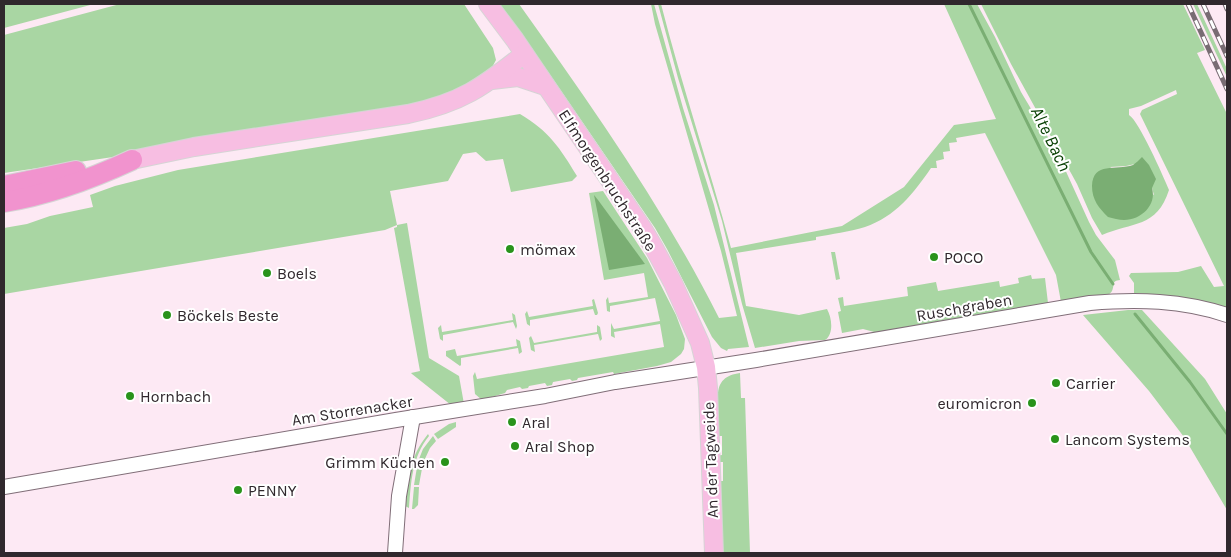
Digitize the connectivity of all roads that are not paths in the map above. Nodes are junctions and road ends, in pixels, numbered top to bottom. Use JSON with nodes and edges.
{"nodes":[{"id":1,"x":488,"y":4,"type":"edge"},
{"id":2,"x":524,"y":54,"type":"junction"},
{"id":3,"x":491,"y":80,"type":"junction"},
{"id":4,"x":545,"y":86,"type":"junction"},
{"id":5,"x":132,"y":160,"type":"junction"},
{"id":6,"x":11,"y":184,"type":"edge"},
{"id":7,"x":4,"y":202,"type":"edge"},
{"id":8,"x":1227,"y":315,"type":"edge"},
{"id":9,"x":706,"y":367,"type":"junction"},
{"id":10,"x":413,"y":417,"type":"junction"},
{"id":11,"x":4,"y":487,"type":"edge"},
{"id":12,"x":395,"y":553,"type":"edge"},
{"id":13,"x":714,"y":553,"type":"edge"}],
"edges":[{"from":1,"to":2,"type":"main road","name":"Elfmorgenbruchstraße"},
{"from":2,"to":3,"type":"main road"},
{"from":2,"to":4,"type":"main road","name":"Elfmorgenbruchstraße"},
{"from":3,"to":4,"type":"main road"},
{"from":3,"to":5,"type":"main road"},
{"from":4,"to":9,"type":"main road","name":"Elfmorgenbruchstraße"},
{"from":5,"to":6,"type":"highway"},
{"from":5,"to":7,"type":"highway"},
{"from":8,"to":9,"type":"street","name":"Ruschgraben"},
{"from":9,"to":10,"type":"street","name":"Am Storrenacker"},
{"from":9,"to":13,"type":"main road","name":"An der Tagweide"},
{"from":10,"to":11,"type":"street","name":"Am Storrenacker"},
{"from":10,"to":12,"type":"street"}]}
